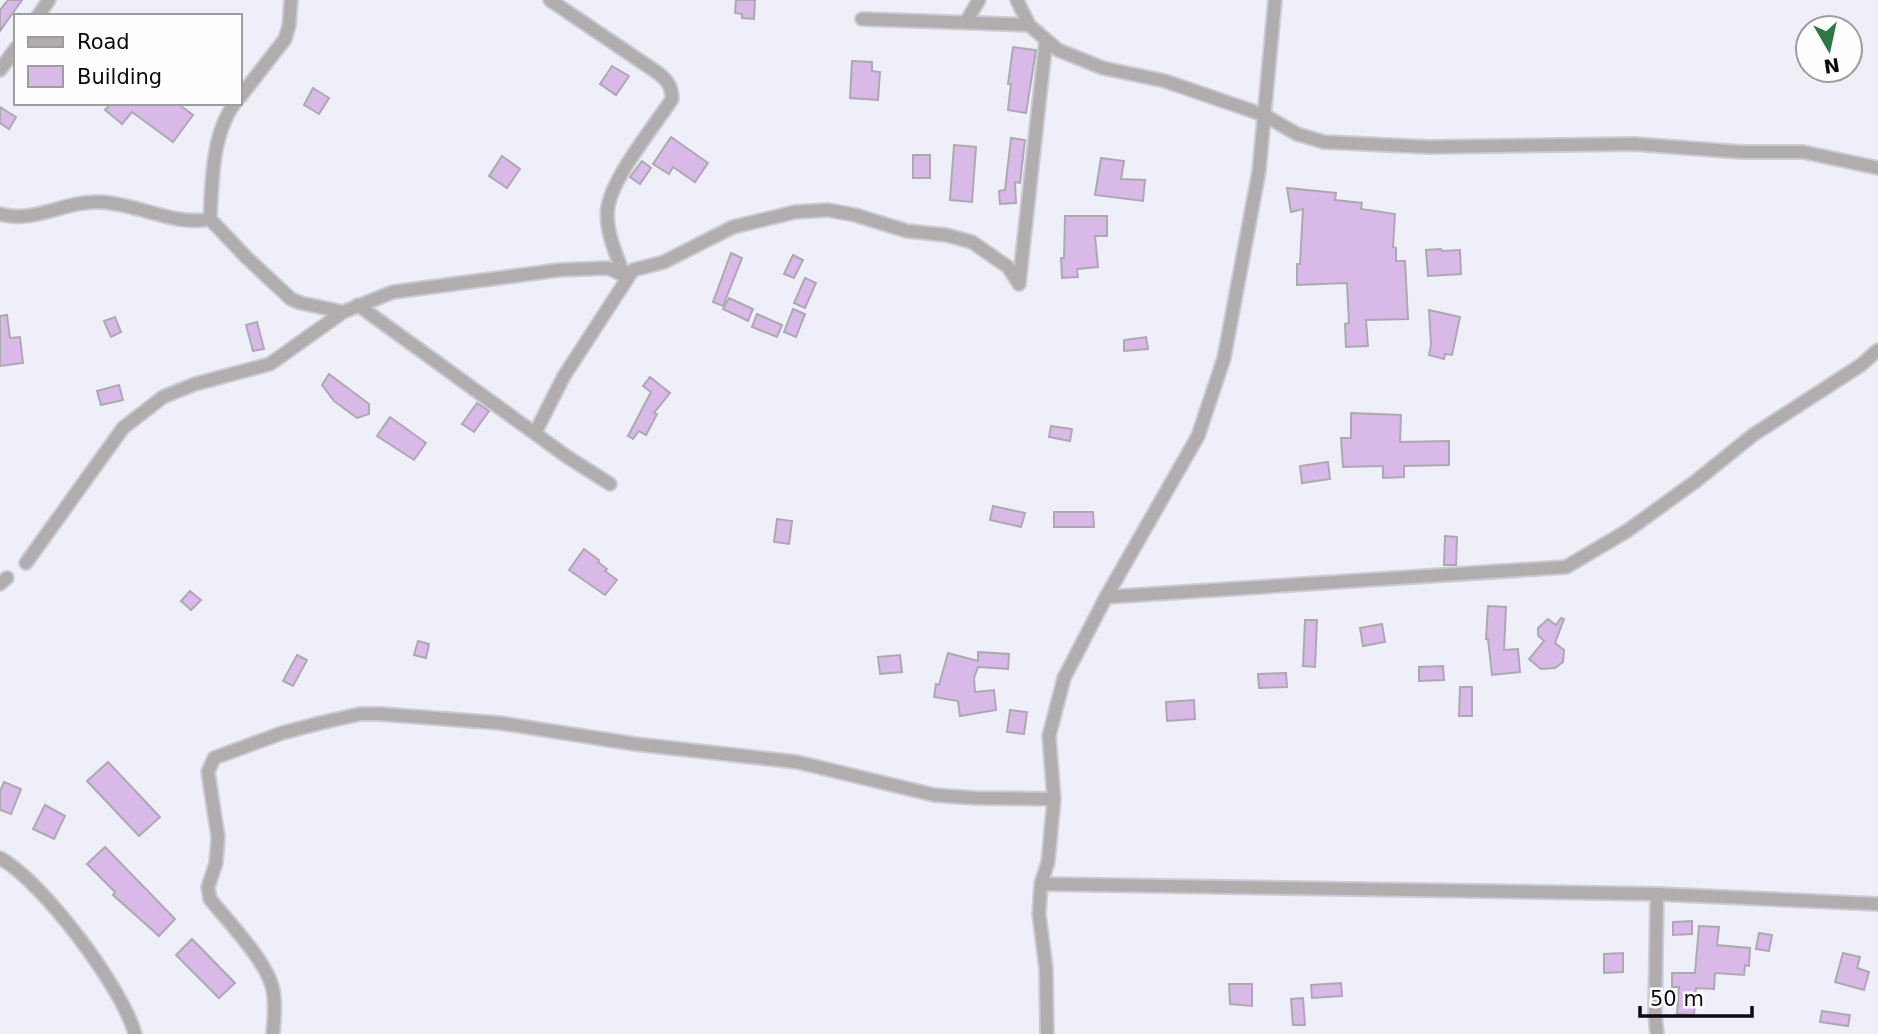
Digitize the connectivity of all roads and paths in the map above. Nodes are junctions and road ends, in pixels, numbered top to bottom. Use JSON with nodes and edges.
{"nodes":[{"id":1,"x":291,"y":0,"type":"edge"},
{"id":2,"x":550,"y":0,"type":"edge"},
{"id":3,"x":978,"y":0,"type":"edge"},
{"id":4,"x":1017,"y":0,"type":"edge"},
{"id":5,"x":1275,"y":0,"type":"edge"},
{"id":6,"x":862,"y":19,"type":"dead end"},
{"id":7,"x":967,"y":22,"type":"junction"},
{"id":8,"x":1029,"y":24,"type":"junction"},
{"id":9,"x":1045,"y":40,"type":"junction"},
{"id":10,"x":14,"y":51,"type":"edge"},
{"id":11,"x":0,"y":70,"type":"edge"},
{"id":12,"x":242,"y":94,"type":"edge"},
{"id":13,"x":234,"y":105,"type":"edge"},
{"id":14,"x":1264,"y":115,"type":"junction"},
{"id":15,"x":1878,"y":168,"type":"edge"},
{"id":16,"x":0,"y":214,"type":"edge"},
{"id":17,"x":211,"y":219,"type":"junction"},
{"id":18,"x":625,"y":276,"type":"junction"},
{"id":19,"x":359,"y":306,"type":"junction"},
{"id":20,"x":343,"y":312,"type":"junction"},
{"id":21,"x":1878,"y":350,"type":"edge"},
{"id":22,"x":536,"y":432,"type":"junction"},
{"id":23,"x":610,"y":484,"type":"dead end"},
{"id":24,"x":26,"y":563,"type":"dead end"},
{"id":25,"x":1106,"y":597,"type":"junction"},
{"id":26,"x":1054,"y":799,"type":"junction"},
{"id":27,"x":0,"y":858,"type":"edge"},
{"id":28,"x":1041,"y":884,"type":"junction"},
{"id":29,"x":1657,"y":894,"type":"junction"},
{"id":30,"x":1878,"y":904,"type":"edge"},
{"id":31,"x":135,"y":1034,"type":"edge"},
{"id":32,"x":273,"y":1034,"type":"edge"},
{"id":33,"x":1047,"y":1034,"type":"edge"},
{"id":34,"x":1657,"y":1034,"type":"edge"}],
"edges":[{"from":1,"to":12,"type":"street"},
{"from":2,"to":18,"type":"street"},
{"from":3,"to":7,"type":"street"},
{"from":4,"to":8,"type":"street"},
{"from":5,"to":14,"type":"street"},
{"from":6,"to":7,"type":"street"},
{"from":7,"to":8,"type":"street"},
{"from":8,"to":9,"type":"street"},
{"from":9,"to":14,"type":"street"},
{"from":9,"to":18,"type":"street"},
{"from":10,"to":11,"type":"street"},
{"from":13,"to":17,"type":"street"},
{"from":14,"to":15,"type":"street"},
{"from":14,"to":25,"type":"street"},
{"from":16,"to":17,"type":"street"},
{"from":17,"to":20,"type":"street"},
{"from":18,"to":19,"type":"street"},
{"from":18,"to":22,"type":"street"},
{"from":19,"to":20,"type":"street"},
{"from":19,"to":22,"type":"street"},
{"from":20,"to":24,"type":"street"},
{"from":21,"to":25,"type":"street"},
{"from":22,"to":23,"type":"street"},
{"from":25,"to":26,"type":"street"},
{"from":26,"to":28,"type":"street"},
{"from":26,"to":32,"type":"street"},
{"from":27,"to":31,"type":"street"},
{"from":28,"to":29,"type":"street"},
{"from":28,"to":33,"type":"street"},
{"from":29,"to":30,"type":"street"},
{"from":29,"to":34,"type":"street"}]}
